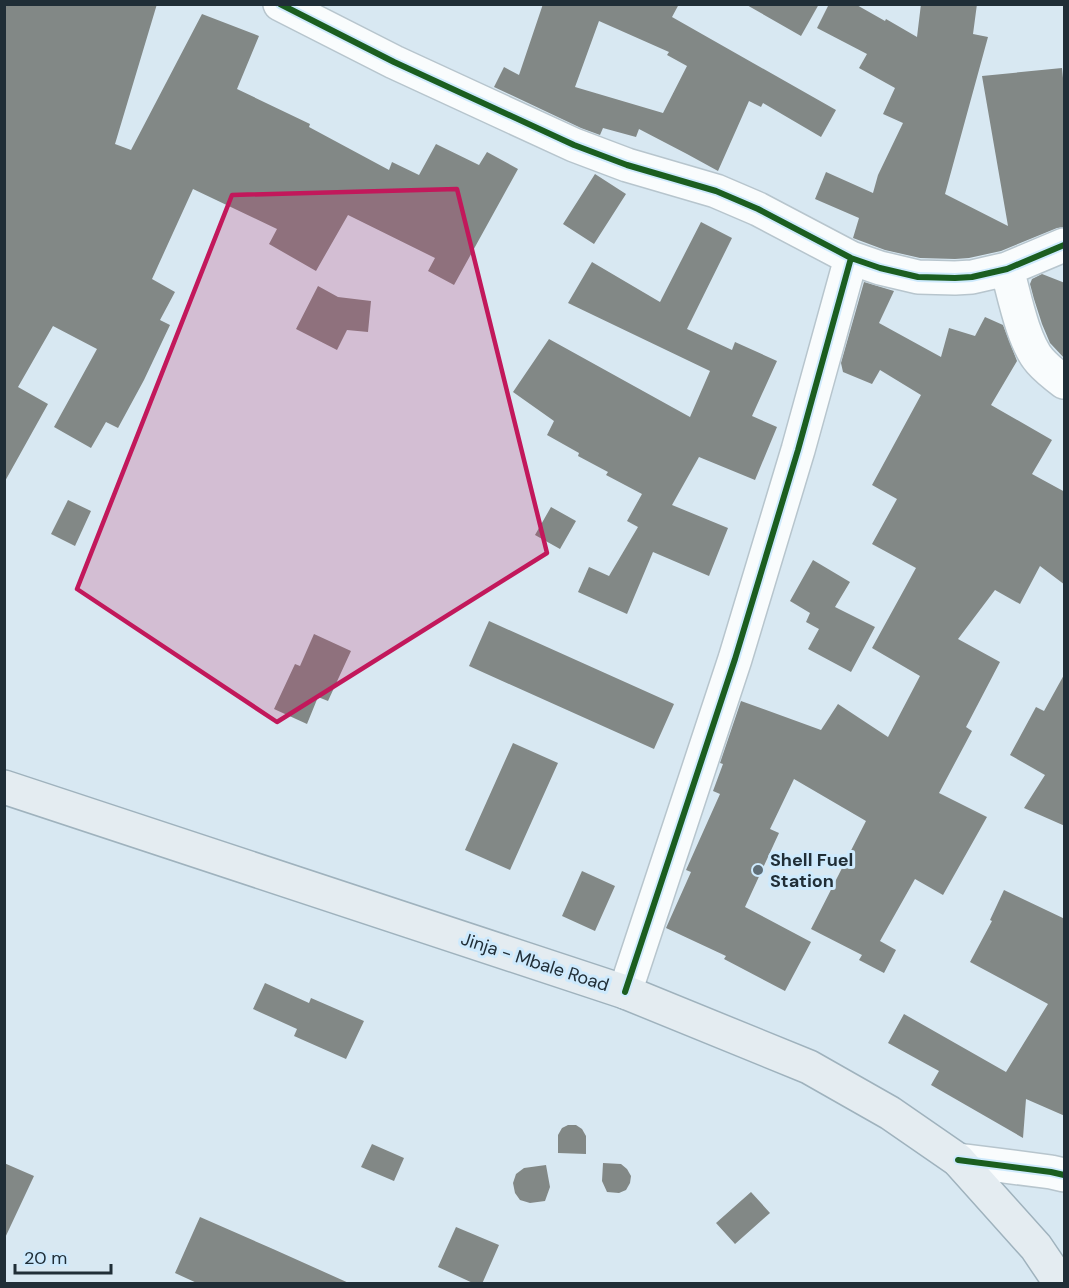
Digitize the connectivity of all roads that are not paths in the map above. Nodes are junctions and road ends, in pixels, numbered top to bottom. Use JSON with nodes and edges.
{"nodes":[{"id":1,"x":280,"y":4,"type":"edge"},
{"id":2,"x":1065,"y":245,"type":"edge"},
{"id":3,"x":851,"y":258,"type":"junction"},
{"id":4,"x":1007,"y":269,"type":"junction"},
{"id":5,"x":1065,"y":382,"type":"edge"},
{"id":6,"x":4,"y":788,"type":"edge"},
{"id":7,"x":625,"y":992,"type":"junction"},
{"id":8,"x":957,"y":1160,"type":"junction"},
{"id":9,"x":1065,"y":1175,"type":"edge"},
{"id":10,"x":1060,"y":1284,"type":"edge"}],
"edges":[{"from":1,"to":3,"type":"street"},
{"from":2,"to":4,"type":"street"},
{"from":3,"to":4,"type":"street"},
{"from":3,"to":7,"type":"street"},
{"from":4,"to":5,"type":"street"},
{"from":6,"to":7,"type":"main road","name":"Jinja - Mbale Road"},
{"from":7,"to":8,"type":"main road","name":"Jinja - Mbale Road"},
{"from":8,"to":9,"type":"street"},
{"from":8,"to":10,"type":"main road","name":"Jinja - Mbale Road"}]}
